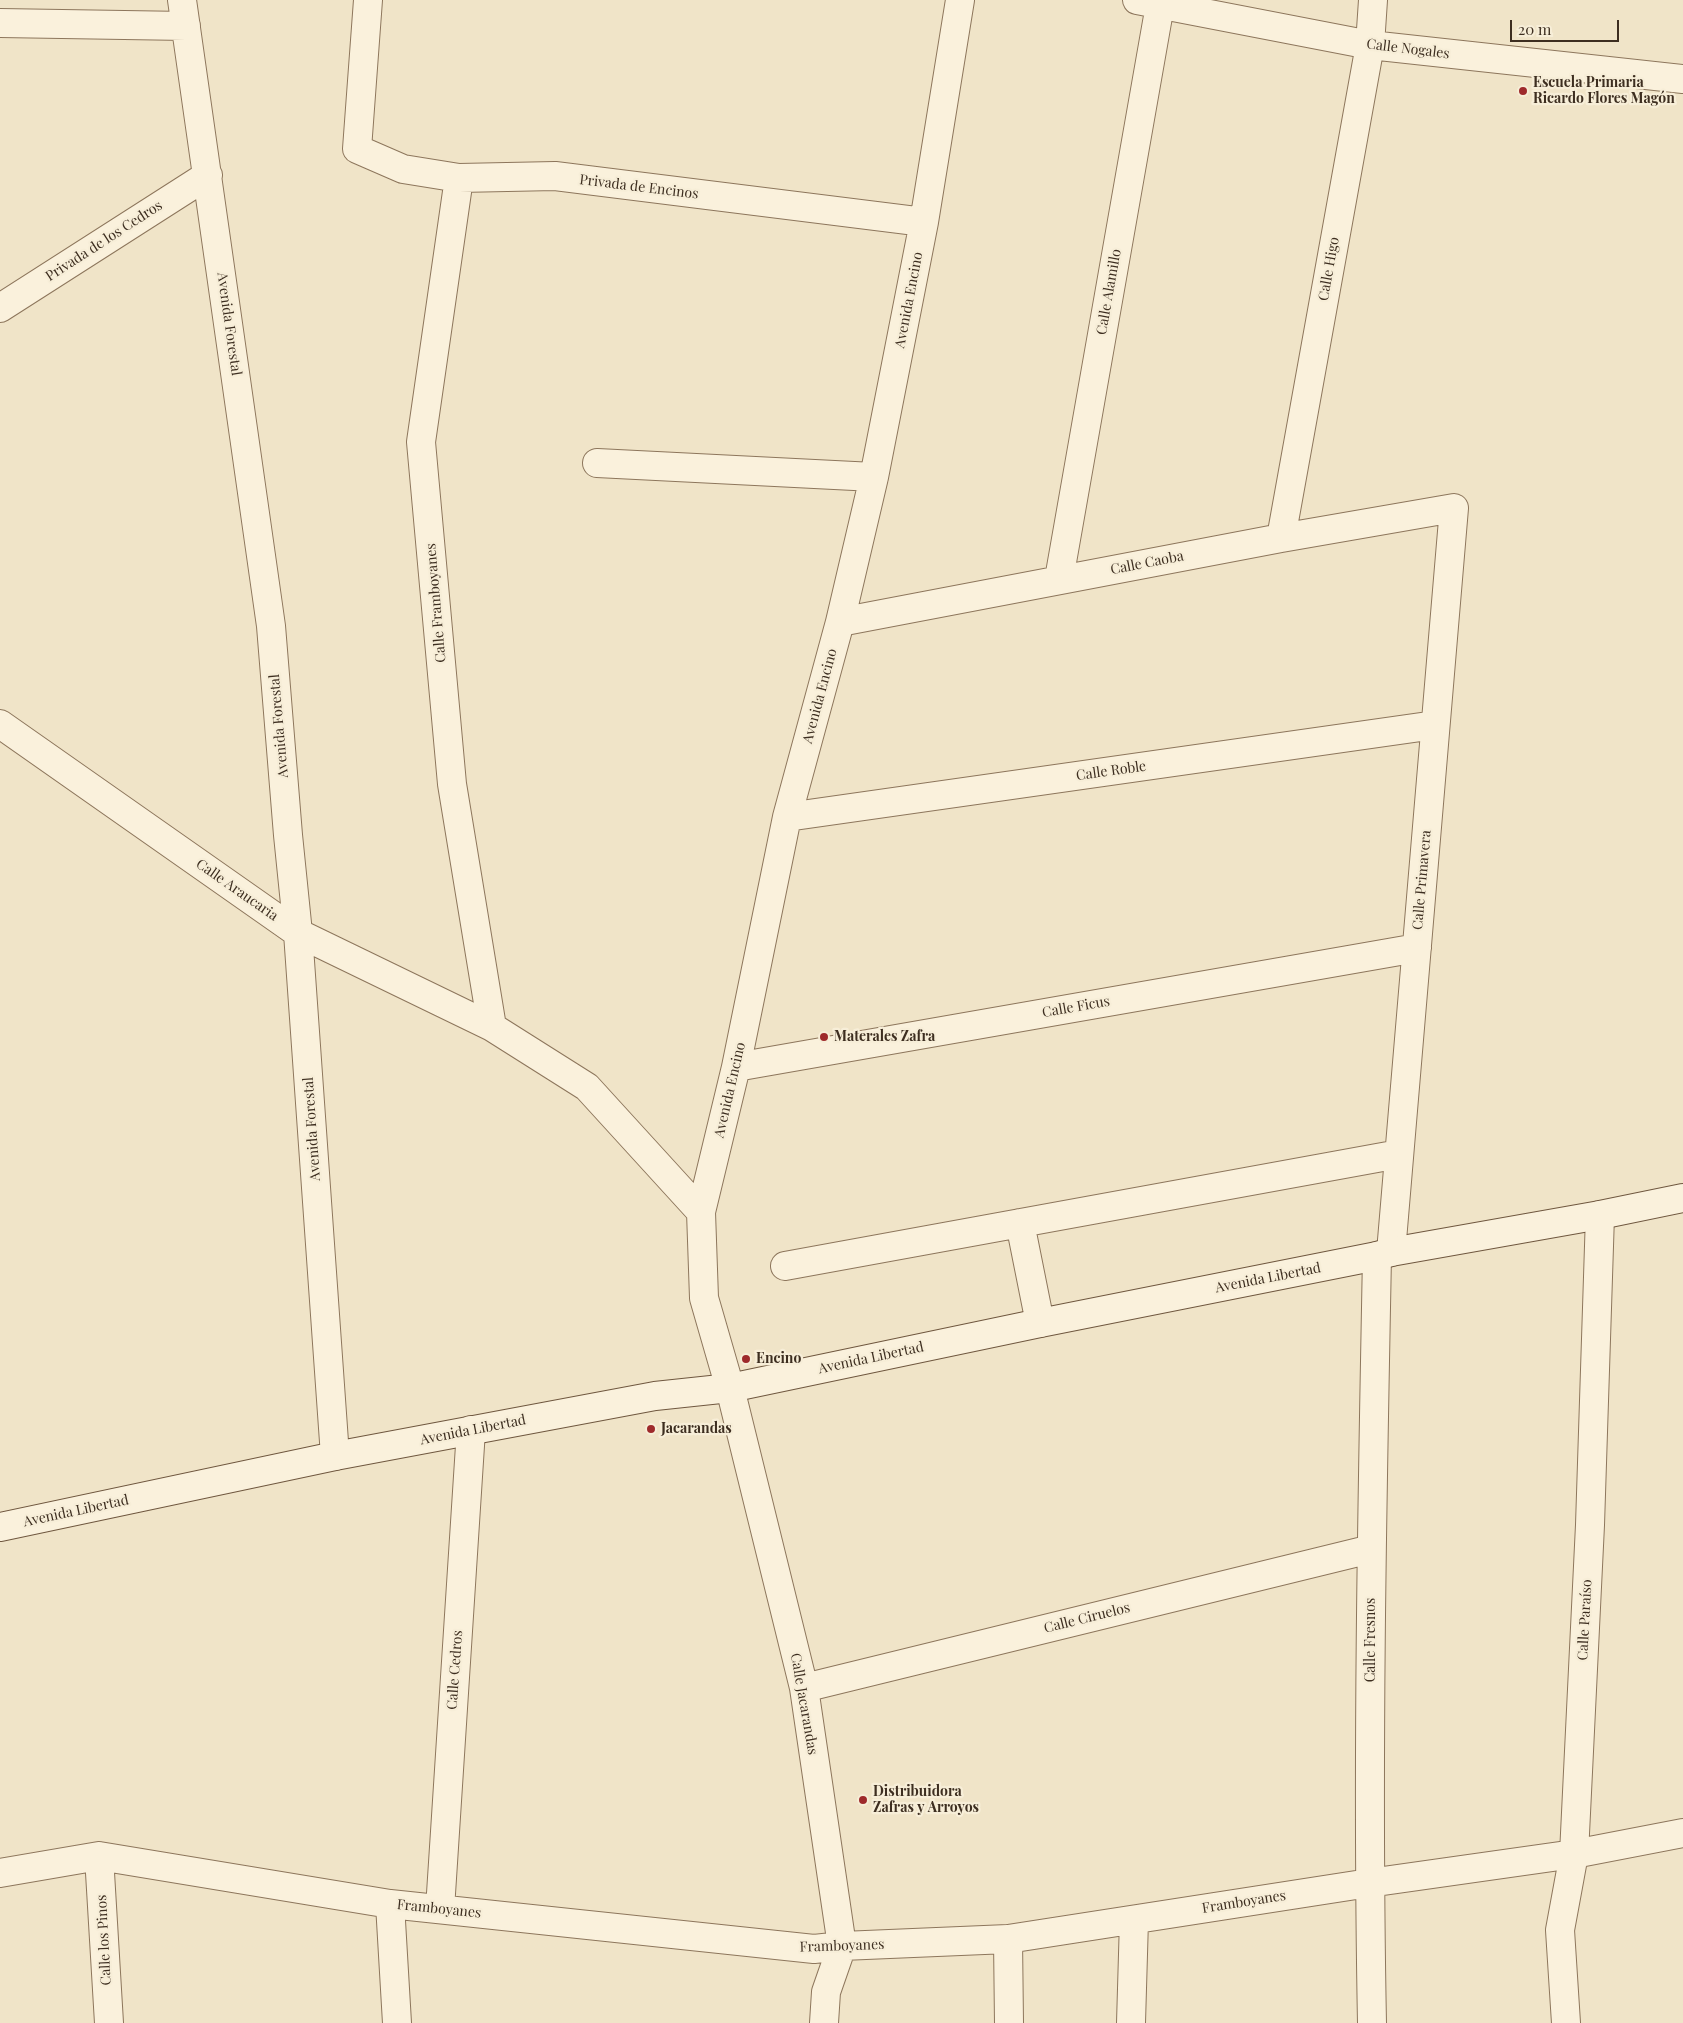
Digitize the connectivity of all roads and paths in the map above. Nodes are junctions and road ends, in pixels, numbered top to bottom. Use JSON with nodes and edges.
{"nodes":[{"id":1,"x":368,"y":0,"type":"edge"},
{"id":2,"x":960,"y":0,"type":"edge"},
{"id":3,"x":1373,"y":0,"type":"edge"},
{"id":4,"x":1148,"y":3,"type":"edge"},
{"id":5,"x":184,"y":13,"type":"edge"},
{"id":6,"x":0,"y":23,"type":"edge"},
{"id":7,"x":1370,"y":45,"type":"junction"},
{"id":8,"x":1683,"y":79,"type":"edge"},
{"id":9,"x":208,"y":175,"type":"junction"},
{"id":10,"x":460,"y":178,"type":"junction"},
{"id":11,"x":924,"y":222,"type":"junction"},
{"id":12,"x":0,"y":308,"type":"edge"},
{"id":13,"x":597,"y":463,"type":"dead end"},
{"id":14,"x":874,"y":477,"type":"junction"},
{"id":15,"x":1454,"y":508,"type":"joint"},
{"id":16,"x":1281,"y":538,"type":"junction"},
{"id":17,"x":1059,"y":579,"type":"junction"},
{"id":18,"x":840,"y":622,"type":"junction"},
{"id":19,"x":0,"y":724,"type":"edge"},
{"id":20,"x":1435,"y":726,"type":"junction"},
{"id":21,"x":787,"y":818,"type":"junction"},
{"id":22,"x":298,"y":933,"type":"junction"},
{"id":23,"x":1417,"y":948,"type":"junction"},
{"id":24,"x":492,"y":1027,"type":"junction"},
{"id":25,"x":736,"y":1067,"type":"junction"},
{"id":26,"x":1399,"y":1154,"type":"junction"},
{"id":27,"x":1683,"y":1198,"type":"edge"},
{"id":28,"x":701,"y":1212,"type":"junction"},
{"id":29,"x":1600,"y":1215,"type":"junction"},
{"id":30,"x":1020,"y":1223,"type":"junction"},
{"id":31,"x":1384,"y":1254,"type":"junction"},
{"id":32,"x":785,"y":1266,"type":"dead end"},
{"id":33,"x":1040,"y":1323,"type":"junction"},
{"id":34,"x":730,"y":1388,"type":"junction"},
{"id":35,"x":470,"y":1430,"type":"junction"},
{"id":36,"x":335,"y":1456,"type":"junction"},
{"id":37,"x":0,"y":1527,"type":"edge"},
{"id":38,"x":1371,"y":1549,"type":"junction"},
{"id":39,"x":804,"y":1688,"type":"junction"},
{"id":40,"x":1683,"y":1833,"type":"edge"},
{"id":41,"x":1574,"y":1854,"type":"junction"},
{"id":42,"x":99,"y":1856,"type":"junction"},
{"id":43,"x":0,"y":1873,"type":"edge"},
{"id":44,"x":1369,"y":1883,"type":"junction"},
{"id":45,"x":390,"y":1904,"type":"junction"},
{"id":46,"x":440,"y":1909,"type":"junction"},
{"id":47,"x":1134,"y":1920,"type":"junction"},
{"id":48,"x":1008,"y":1939,"type":"junction"},
{"id":49,"x":842,"y":1946,"type":"junction"},
{"id":50,"x":109,"y":2023,"type":"edge"},
{"id":51,"x":397,"y":2023,"type":"edge"},
{"id":52,"x":824,"y":2023,"type":"edge"},
{"id":53,"x":1009,"y":2023,"type":"edge"},
{"id":54,"x":1131,"y":2023,"type":"edge"},
{"id":55,"x":1372,"y":2023,"type":"edge"},
{"id":56,"x":1566,"y":2023,"type":"edge"}],
"edges":[{"from":1,"to":10,"type":"street","name":"Privada de Encinos"},
{"from":2,"to":11,"type":"street","name":"Avenida Encino"},
{"from":3,"to":7,"type":"street","name":"Calle Higo"},
{"from":4,"to":7,"type":"street","name":"Calle Nogales"},
{"from":4,"to":17,"type":"street","name":"Calle Alamillo"},
{"from":5,"to":6,"type":"street"},
{"from":5,"to":9,"type":"street","name":"Avenida Forestal"},
{"from":7,"to":8,"type":"street","name":"Calle Nogales"},
{"from":7,"to":16,"type":"street","name":"Calle Higo"},
{"from":9,"to":12,"type":"street","name":"Privada de los Cedros"},
{"from":9,"to":22,"type":"street","name":"Avenida Forestal"},
{"from":10,"to":11,"type":"street","name":"Privada de Encinos"},
{"from":10,"to":24,"type":"street","name":"Calle Framboyanes"},
{"from":11,"to":14,"type":"street","name":"Avenida Encino"},
{"from":13,"to":14,"type":"street"},
{"from":14,"to":18,"type":"street","name":"Avenida Encino"},
{"from":15,"to":16,"type":"street","name":"Calle Caoba"},
{"from":15,"to":20,"type":"street","name":"Calle Primavera"},
{"from":16,"to":17,"type":"street","name":"Calle Caoba"},
{"from":17,"to":18,"type":"street","name":"Calle Caoba"},
{"from":18,"to":21,"type":"street","name":"Avenida Encino"},
{"from":19,"to":22,"type":"street","name":"Calle Araucaria"},
{"from":20,"to":21,"type":"street","name":"Calle Roble"},
{"from":20,"to":23,"type":"street","name":"Calle Primavera"},
{"from":21,"to":25,"type":"street","name":"Avenida Encino"},
{"from":22,"to":24,"type":"street","name":"Calle Araucaria"},
{"from":22,"to":36,"type":"street","name":"Avenida Forestal"},
{"from":23,"to":25,"type":"street","name":"Calle Ficus"},
{"from":23,"to":26,"type":"street","name":"Calle Primavera"},
{"from":24,"to":28,"type":"street","name":"Calle Araucaria"},
{"from":25,"to":28,"type":"street","name":"Avenida Encino"},
{"from":26,"to":30,"type":"street"},
{"from":26,"to":31,"type":"street","name":"Calle Primavera"},
{"from":27,"to":29,"type":"street","name":"Avenida Libertad"},
{"from":28,"to":34,"type":"street","name":"Avenida Encino"},
{"from":29,"to":31,"type":"street","name":"Avenida Libertad"},
{"from":29,"to":41,"type":"street","name":"Calle Paraíso"},
{"from":30,"to":32,"type":"street"},
{"from":30,"to":33,"type":"street"},
{"from":31,"to":33,"type":"street","name":"Avenida Libertad"},
{"from":31,"to":38,"type":"street","name":"Calle Fresnos"},
{"from":33,"to":34,"type":"street","name":"Avenida Libertad"},
{"from":34,"to":35,"type":"street","name":"Avenida Libertad"},
{"from":34,"to":39,"type":"street","name":"Calle Jacarandas"},
{"from":35,"to":36,"type":"street","name":"Avenida Libertad"},
{"from":35,"to":46,"type":"street","name":"Calle Cedros"},
{"from":36,"to":37,"type":"street","name":"Avenida Libertad"},
{"from":38,"to":39,"type":"street","name":"Calle Ciruelos"},
{"from":38,"to":44,"type":"street","name":"Calle Fresnos"},
{"from":39,"to":49,"type":"street","name":"Calle Jacarandas"},
{"from":40,"to":41,"type":"street","name":"Framboyanes"},
{"from":41,"to":44,"type":"street","name":"Framboyanes"},
{"from":41,"to":56,"type":"street","name":"Calle Paraíso"},
{"from":42,"to":43,"type":"street","name":"Framboyanes"},
{"from":42,"to":45,"type":"street","name":"Framboyanes"},
{"from":42,"to":50,"type":"street","name":"Calle los Pinos"},
{"from":44,"to":47,"type":"street","name":"Framboyanes"},
{"from":44,"to":55,"type":"street","name":"Calle Fresnos"},
{"from":45,"to":46,"type":"street","name":"Framboyanes"},
{"from":45,"to":51,"type":"street"},
{"from":46,"to":49,"type":"street","name":"Framboyanes"},
{"from":47,"to":48,"type":"street","name":"Framboyanes"},
{"from":47,"to":54,"type":"street"},
{"from":48,"to":49,"type":"street","name":"Framboyanes"},
{"from":48,"to":53,"type":"street"},
{"from":49,"to":52,"type":"street","name":"Calle Jacarandas"}]}
